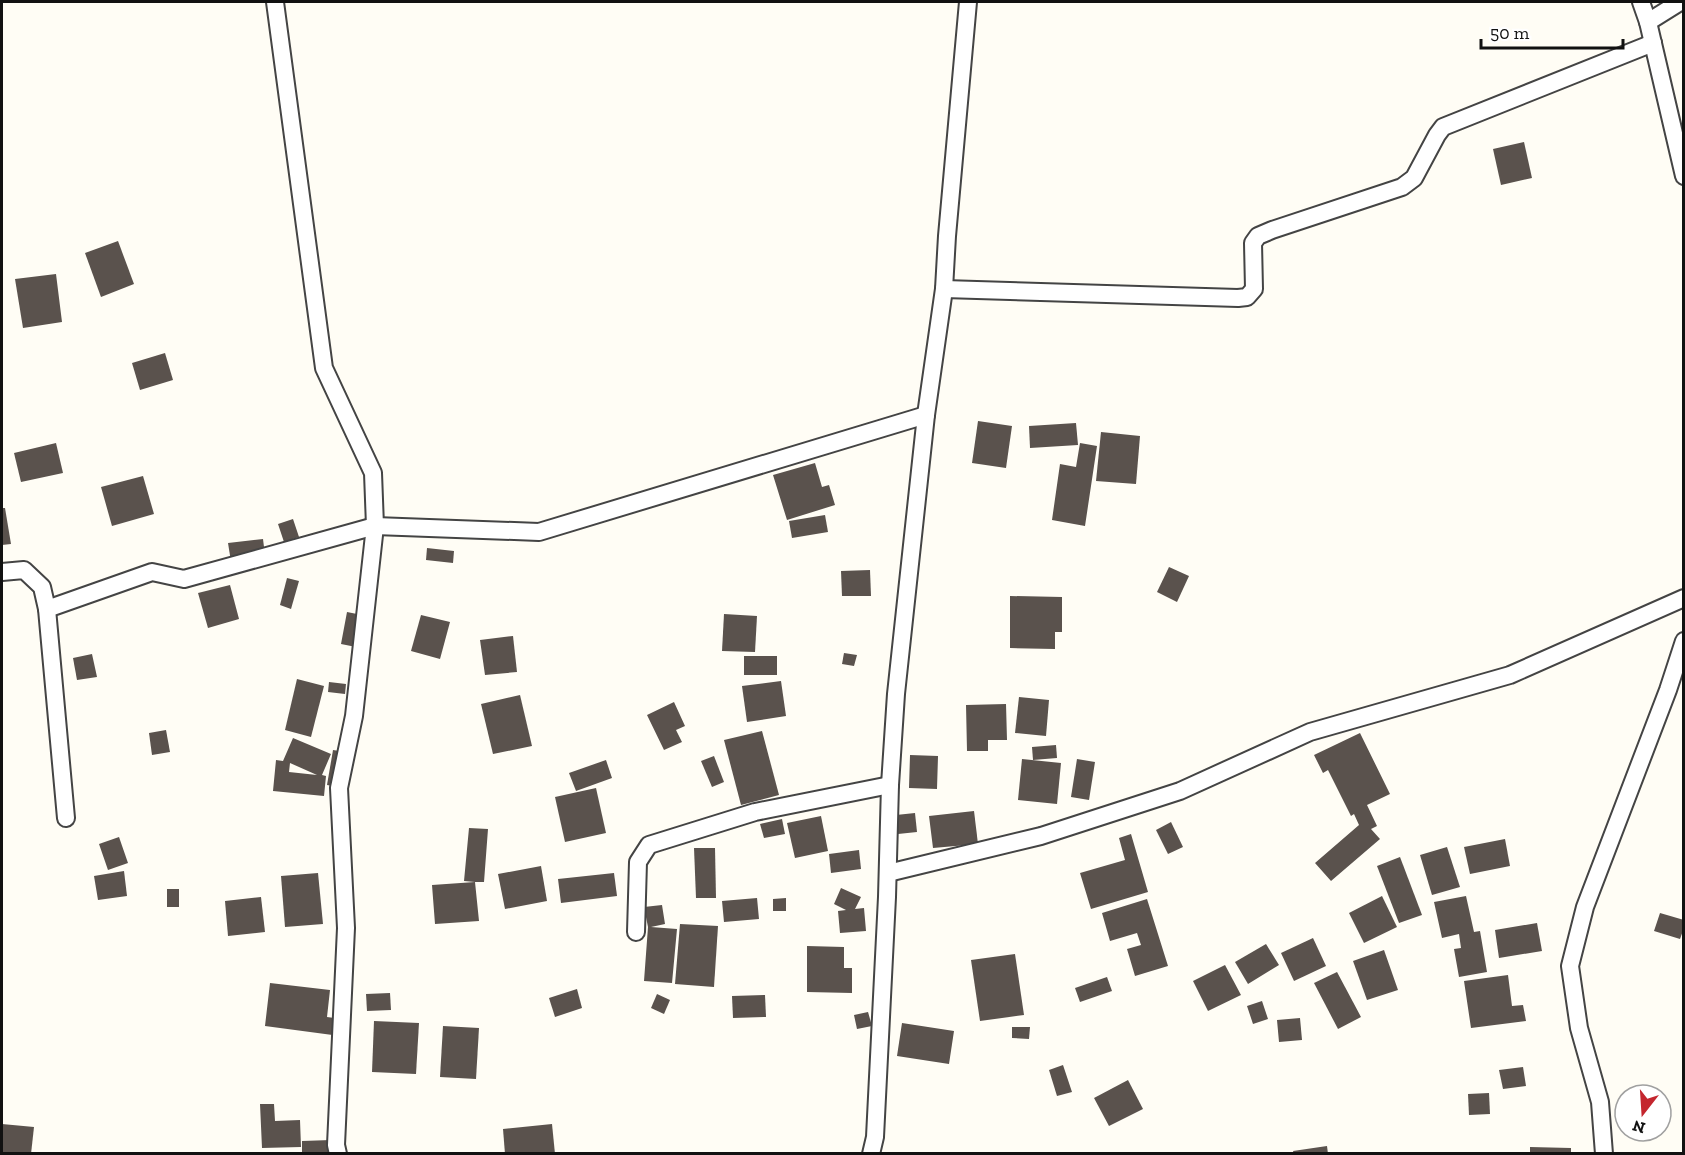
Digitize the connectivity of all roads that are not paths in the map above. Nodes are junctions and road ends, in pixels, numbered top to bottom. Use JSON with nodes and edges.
{"nodes":[{"id":1,"x":275,"y":2,"type":"edge"},
{"id":2,"x":968,"y":2,"type":"edge"},
{"id":3,"x":1641,"y":2,"type":"edge"},
{"id":4,"x":1680,"y":2,"type":"edge"},
{"id":5,"x":1648,"y":22,"type":"junction"},
{"id":6,"x":1653,"y":43,"type":"junction"},
{"id":7,"x":1683,"y":176,"type":"edge"},
{"id":8,"x":944,"y":289,"type":"junction"},
{"id":9,"x":927,"y":416,"type":"junction"},
{"id":10,"x":375,"y":526,"type":"junction"},
{"id":11,"x":2,"y":572,"type":"edge"},
{"id":12,"x":1683,"y":598,"type":"edge"},
{"id":13,"x":47,"y":609,"type":"junction"},
{"id":14,"x":1683,"y":641,"type":"edge"},
{"id":15,"x":890,"y":784,"type":"junction"},
{"id":16,"x":66,"y":818,"type":"dead end"},
{"id":17,"x":888,"y":873,"type":"junction"},
{"id":18,"x":636,"y":932,"type":"dead end"},
{"id":19,"x":338,"y":1154,"type":"edge"},
{"id":20,"x":871,"y":1154,"type":"edge"},
{"id":21,"x":1604,"y":1154,"type":"edge"}],
"edges":[{"from":1,"to":10,"type":"street"},
{"from":2,"to":8,"type":"street"},
{"from":3,"to":5,"type":"street"},
{"from":4,"to":5,"type":"street"},
{"from":5,"to":6,"type":"street"},
{"from":6,"to":7,"type":"street"},
{"from":6,"to":8,"type":"street"},
{"from":8,"to":9,"type":"street"},
{"from":9,"to":10,"type":"street"},
{"from":9,"to":15,"type":"street"},
{"from":10,"to":13,"type":"street"},
{"from":10,"to":19,"type":"street"},
{"from":11,"to":13,"type":"street"},
{"from":12,"to":17,"type":"street"},
{"from":13,"to":16,"type":"street"},
{"from":14,"to":21,"type":"street"},
{"from":15,"to":17,"type":"street"},
{"from":15,"to":18,"type":"street"},
{"from":17,"to":20,"type":"street"}]}
